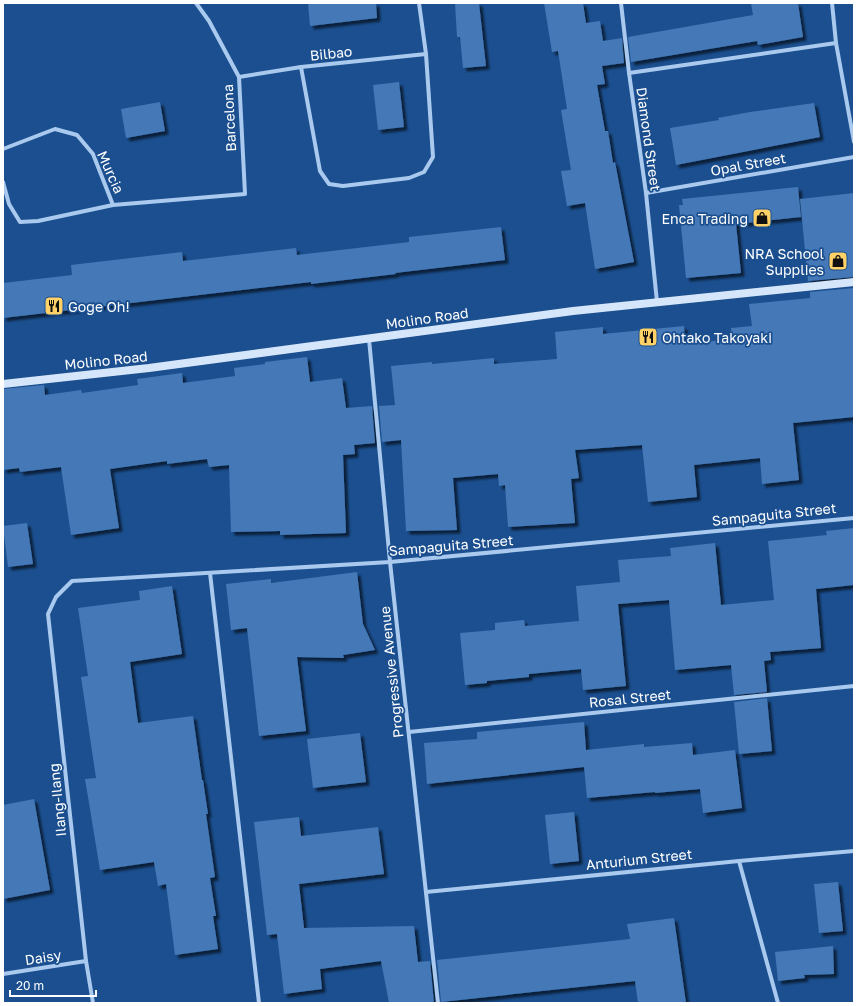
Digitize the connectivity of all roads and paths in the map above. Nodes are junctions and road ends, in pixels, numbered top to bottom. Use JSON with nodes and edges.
{"nodes":[{"id":1,"x":196,"y":3,"type":"edge"},
{"id":2,"x":419,"y":3,"type":"edge"},
{"id":3,"x":621,"y":3,"type":"edge"},
{"id":4,"x":832,"y":3,"type":"edge"},
{"id":5,"x":836,"y":43,"type":"junction"},
{"id":6,"x":426,"y":54,"type":"junction"},
{"id":7,"x":301,"y":67,"type":"junction"},
{"id":8,"x":629,"y":73,"type":"junction"},
{"id":9,"x":238,"y":77,"type":"junction"},
{"id":10,"x":854,"y":142,"type":"edge"},
{"id":11,"x":3,"y":149,"type":"edge"},
{"id":12,"x":854,"y":157,"type":"edge"},
{"id":13,"x":3,"y":182,"type":"edge"},
{"id":14,"x":646,"y":193,"type":"junction"},
{"id":15,"x":113,"y":205,"type":"junction"},
{"id":16,"x":854,"y":282,"type":"edge"},
{"id":17,"x":657,"y":302,"type":"junction"},
{"id":18,"x":369,"y":339,"type":"junction"},
{"id":19,"x":3,"y":384,"type":"edge"},
{"id":20,"x":854,"y":518,"type":"edge"},
{"id":21,"x":390,"y":562,"type":"junction"},
{"id":22,"x":210,"y":574,"type":"junction"},
{"id":23,"x":56,"y":597,"type":"joint"},
{"id":24,"x":854,"y":686,"type":"edge"},
{"id":25,"x":409,"y":732,"type":"junction"},
{"id":26,"x":854,"y":851,"type":"edge"},
{"id":27,"x":739,"y":860,"type":"junction"},
{"id":28,"x":426,"y":892,"type":"junction"},
{"id":29,"x":86,"y":962,"type":"junction"},
{"id":30,"x":3,"y":974,"type":"edge"},
{"id":31,"x":93,"y":1003,"type":"edge"},
{"id":32,"x":260,"y":1003,"type":"edge"},
{"id":33,"x":438,"y":1003,"type":"edge"},
{"id":34,"x":778,"y":1003,"type":"edge"}],
"edges":[{"from":1,"to":9,"type":"street","name":"Barcelona"},
{"from":2,"to":6,"type":"street"},
{"from":3,"to":8,"type":"street","name":"Diamond Street"},
{"from":4,"to":5,"type":"street"},
{"from":5,"to":8,"type":"street"},
{"from":5,"to":10,"type":"street"},
{"from":6,"to":7,"type":"street","name":"Bilbao"},
{"from":6,"to":7,"type":"street"},
{"from":7,"to":9,"type":"street","name":"Bilbao"},
{"from":8,"to":14,"type":"street","name":"Diamond Street"},
{"from":9,"to":15,"type":"street","name":"Barcelona"},
{"from":11,"to":15,"type":"street","name":"Murcia"},
{"from":12,"to":14,"type":"street","name":"Opal Street"},
{"from":13,"to":15,"type":"street"},
{"from":14,"to":17,"type":"street","name":"Diamond Street"},
{"from":16,"to":17,"type":"main road","name":"Molino Road"},
{"from":17,"to":18,"type":"main road","name":"Molino Road"},
{"from":18,"to":19,"type":"main road","name":"Molino Road"},
{"from":18,"to":21,"type":"street","name":"Progressive Avenue"},
{"from":20,"to":21,"type":"street","name":"Sampaguita Street"},
{"from":21,"to":22,"type":"street","name":"Sampaguita Street"},
{"from":21,"to":25,"type":"street","name":"Progressive Avenue"},
{"from":22,"to":23,"type":"street","name":"Sampaguita Street"},
{"from":22,"to":32,"type":"street"},
{"from":23,"to":29,"type":"street","name":"Ilang-Ilang"},
{"from":24,"to":25,"type":"street","name":"Rosal Street"},
{"from":25,"to":28,"type":"street","name":"Progressive Avenue"},
{"from":26,"to":27,"type":"street","name":"Anturium Street"},
{"from":27,"to":28,"type":"street","name":"Anturium Street"},
{"from":27,"to":34,"type":"street"},
{"from":28,"to":33,"type":"street","name":"Progressive Avenue"},
{"from":29,"to":30,"type":"street","name":"Daisy"},
{"from":29,"to":31,"type":"street","name":"Ilang-Ilang"}]}
